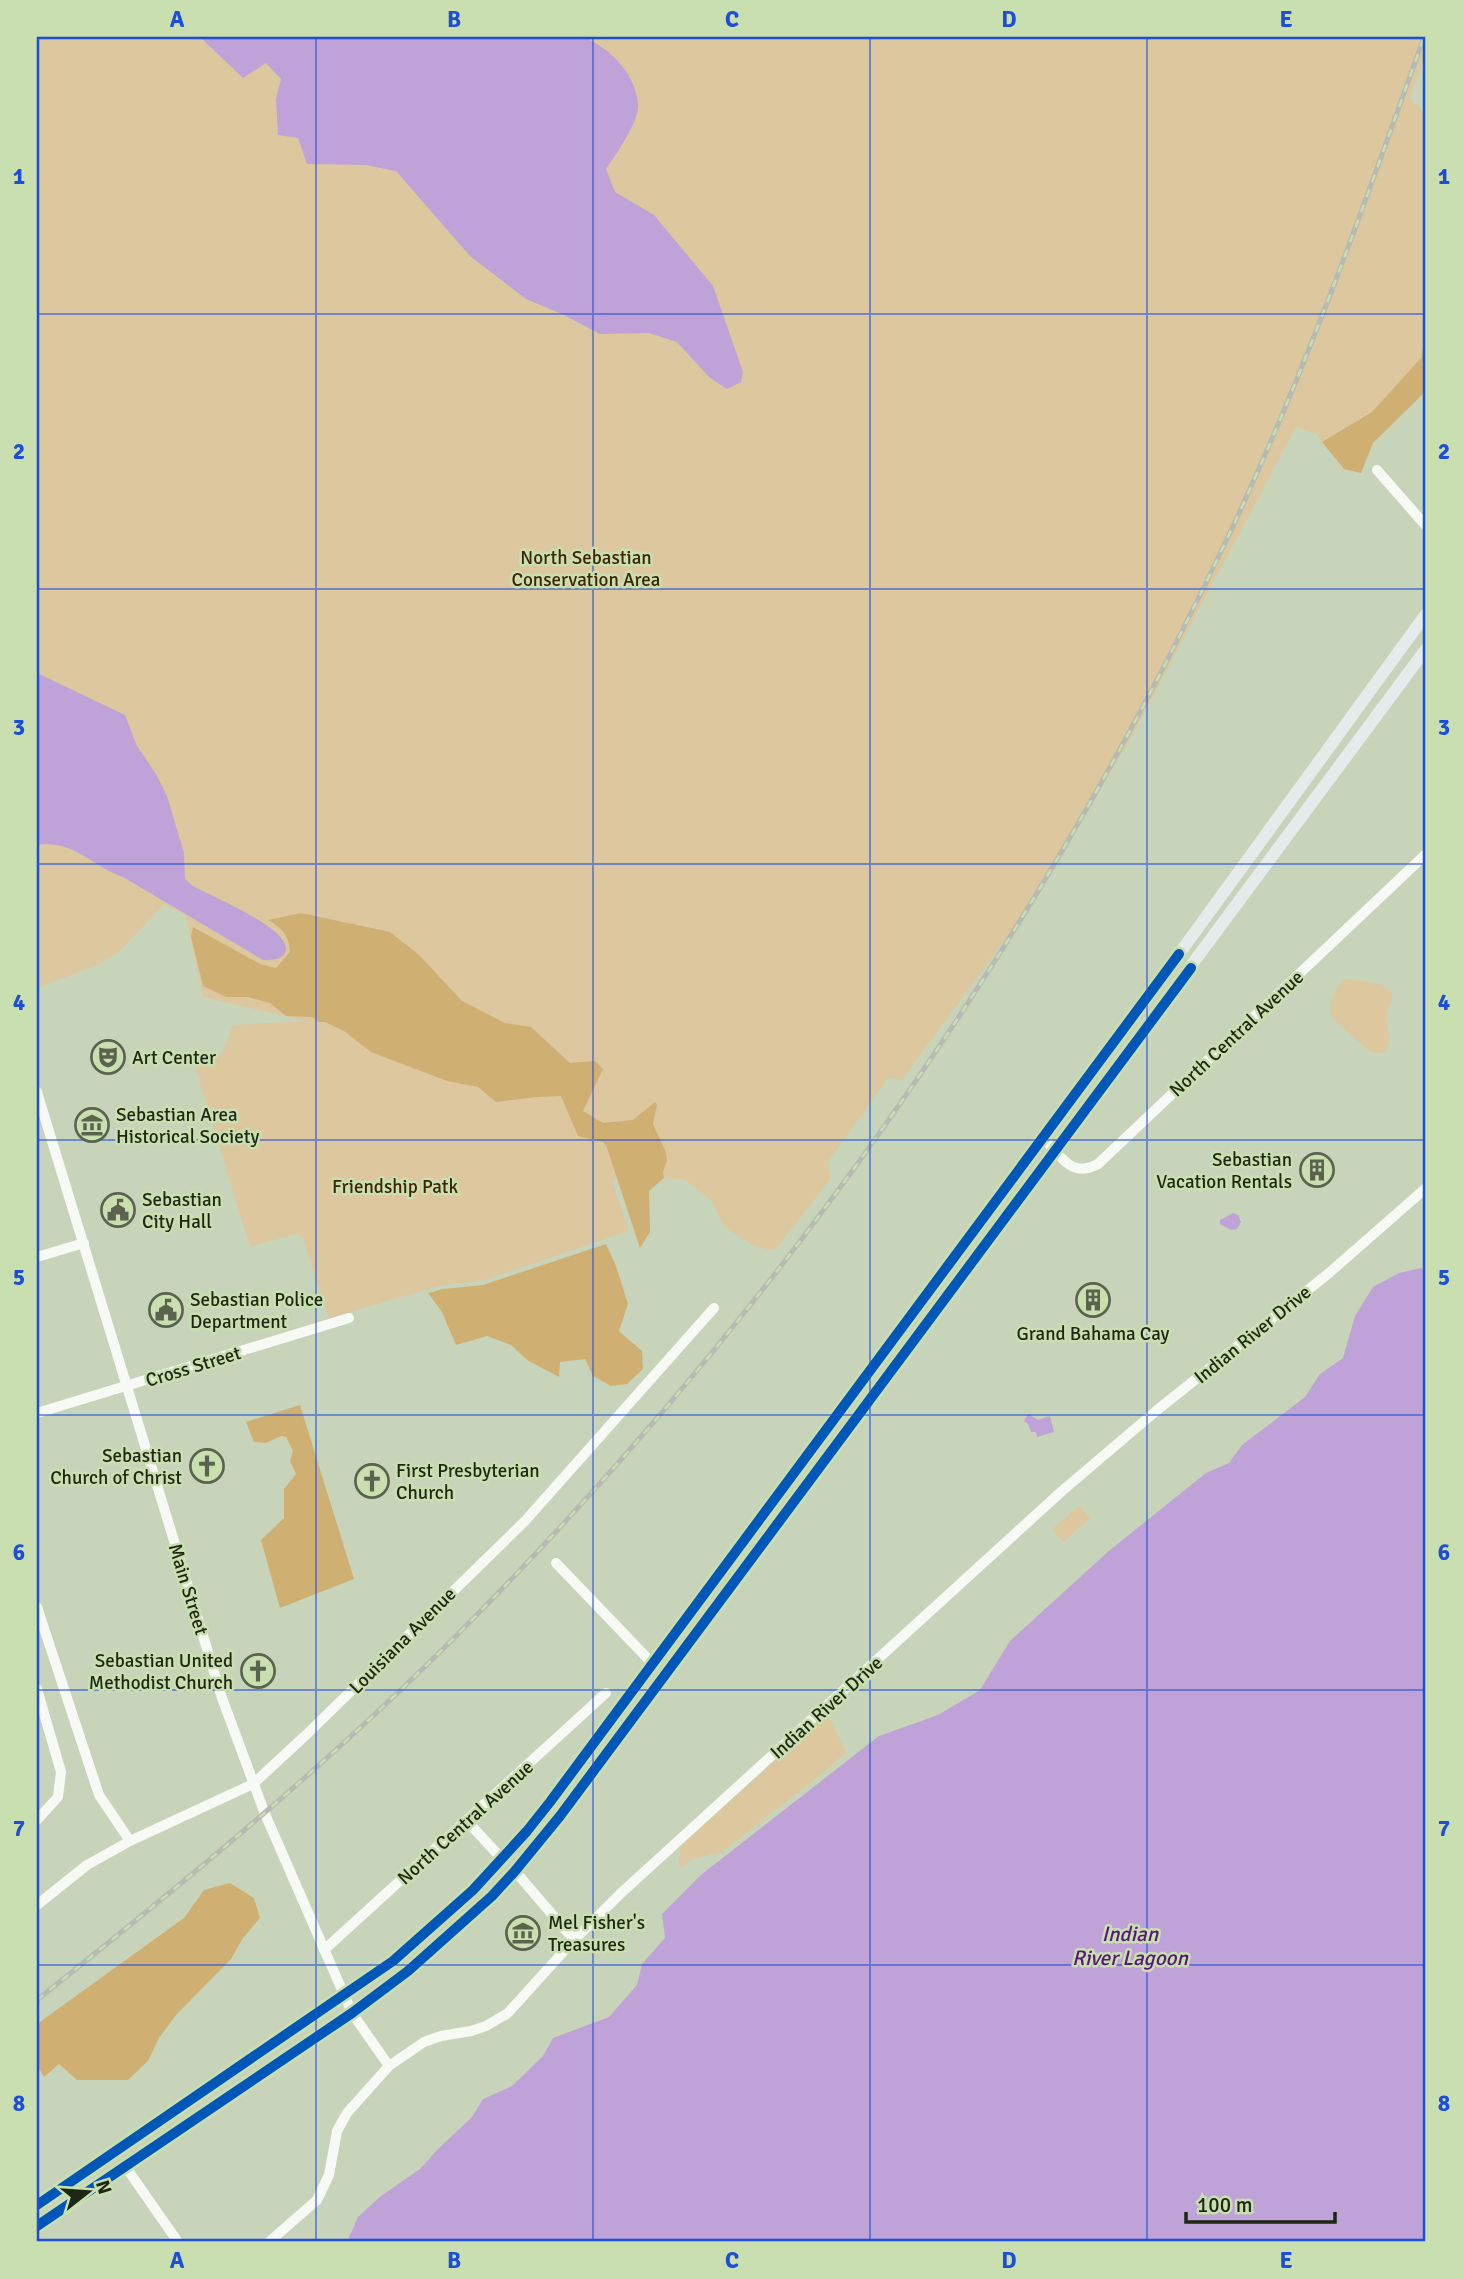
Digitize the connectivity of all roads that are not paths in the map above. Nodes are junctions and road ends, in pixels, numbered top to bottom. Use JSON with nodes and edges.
{"nodes":[{"id":1,"x":1377,"y":470,"type":"dead end"},
{"id":2,"x":1426,"y":526,"type":"edge"},
{"id":3,"x":1426,"y":614,"type":"edge"},
{"id":4,"x":1426,"y":649,"type":"edge"},
{"id":5,"x":1426,"y":854,"type":"edge"},
{"id":6,"x":1179,"y":954,"type":"junction"},
{"id":7,"x":1191,"y":968,"type":"junction"},
{"id":8,"x":37,"y":1092,"type":"edge"},
{"id":9,"x":1042,"y":1137,"type":"junction"},
{"id":10,"x":1055,"y":1149,"type":"junction"},
{"id":11,"x":1426,"y":1188,"type":"edge"},
{"id":12,"x":84,"y":1243,"type":"junction"},
{"id":13,"x":37,"y":1257,"type":"edge"},
{"id":14,"x":714,"y":1308,"type":"dead end"},
{"id":15,"x":349,"y":1318,"type":"dead end"},
{"id":16,"x":128,"y":1387,"type":"junction"},
{"id":17,"x":37,"y":1413,"type":"edge"},
{"id":18,"x":556,"y":1563,"type":"dead end"},
{"id":19,"x":37,"y":1607,"type":"edge"},
{"id":20,"x":674,"y":1633,"type":"junction"},
{"id":21,"x":652,"y":1663,"type":"junction"},
{"id":22,"x":670,"y":1668,"type":"junction"},
{"id":23,"x":37,"y":1689,"type":"edge"},
{"id":24,"x":606,"y":1693,"type":"dead end"},
{"id":25,"x":646,"y":1701,"type":"junction"},
{"id":26,"x":253,"y":1784,"type":"junction"},
{"id":27,"x":37,"y":1820,"type":"edge"},
{"id":28,"x":467,"y":1821,"type":"junction"},
{"id":29,"x":130,"y":1841,"type":"junction"},
{"id":30,"x":502,"y":1859,"type":"junction"},
{"id":31,"x":515,"y":1871,"type":"junction"},
{"id":32,"x":37,"y":1905,"type":"edge"},
{"id":33,"x":574,"y":1940,"type":"junction"},
{"id":34,"x":324,"y":1950,"type":"junction"},
{"id":35,"x":344,"y":1996,"type":"junction"},
{"id":36,"x":352,"y":2013,"type":"junction"},
{"id":37,"x":389,"y":2066,"type":"junction"},
{"id":38,"x":139,"y":2135,"type":"junction"},
{"id":39,"x":125,"y":2166,"type":"junction"},
{"id":40,"x":84,"y":2173,"type":"junction"},
{"id":41,"x":73,"y":2201,"type":"junction"},
{"id":42,"x":37,"y":2205,"type":"edge"},
{"id":43,"x":37,"y":2226,"type":"edge"},
{"id":44,"x":178,"y":2242,"type":"edge"},
{"id":45,"x":269,"y":2242,"type":"edge"}],
"edges":[{"from":1,"to":2,"type":"street"},
{"from":3,"to":6,"type":"main road"},
{"from":4,"to":7,"type":"main road"},
{"from":5,"to":10,"type":"street","name":"North Central Avenue"},
{"from":6,"to":7,"type":"street"},
{"from":6,"to":9,"type":"main road"},
{"from":7,"to":10,"type":"main road"},
{"from":8,"to":12,"type":"street","name":"Main Street"},
{"from":9,"to":10,"type":"street","name":"North Central Avenue"},
{"from":9,"to":20,"type":"main road"},
{"from":10,"to":22,"type":"main road"},
{"from":11,"to":33,"type":"street","name":"Indian River Drive"},
{"from":12,"to":13,"type":"street"},
{"from":12,"to":16,"type":"street","name":"Main Street"},
{"from":14,"to":26,"type":"street","name":"Louisiana Avenue"},
{"from":15,"to":16,"type":"street","name":"Cross Street"},
{"from":16,"to":17,"type":"street","name":"Cross Street"},
{"from":16,"to":26,"type":"street","name":"Main Street"},
{"from":18,"to":21,"type":"street"},
{"from":19,"to":29,"type":"street"},
{"from":20,"to":21,"type":"main road"},
{"from":20,"to":22,"type":"main road"},
{"from":21,"to":25,"type":"main road"},
{"from":21,"to":30,"type":"main road"},
{"from":22,"to":25,"type":"main road"},
{"from":23,"to":27,"type":"street"},
{"from":24,"to":28,"type":"street","name":"North Central Avenue"},
{"from":25,"to":31,"type":"main road"},
{"from":26,"to":29,"type":"street","name":"Louisiana Avenue"},
{"from":26,"to":34,"type":"street","name":"Main Street"},
{"from":28,"to":30,"type":"street"},
{"from":28,"to":34,"type":"street","name":"North Central Avenue"},
{"from":29,"to":32,"type":"street","name":"Louisiana Avenue"},
{"from":30,"to":35,"type":"main road"},
{"from":31,"to":33,"type":"street"},
{"from":31,"to":36,"type":"main road"},
{"from":33,"to":37,"type":"street","name":"Indian River Drive"},
{"from":34,"to":35,"type":"street","name":"Main Street"},
{"from":35,"to":36,"type":"street","name":"Main Street"},
{"from":35,"to":38,"type":"main road"},
{"from":36,"to":37,"type":"street","name":"Main Street"},
{"from":36,"to":39,"type":"main road"},
{"from":37,"to":45,"type":"street","name":"Indian River Drive"},
{"from":38,"to":39,"type":"main road"},
{"from":38,"to":40,"type":"main road"},
{"from":39,"to":41,"type":"main road"},
{"from":39,"to":44,"type":"street"},
{"from":40,"to":41,"type":"main road"},
{"from":40,"to":42,"type":"main road"},
{"from":41,"to":43,"type":"main road"}]}
